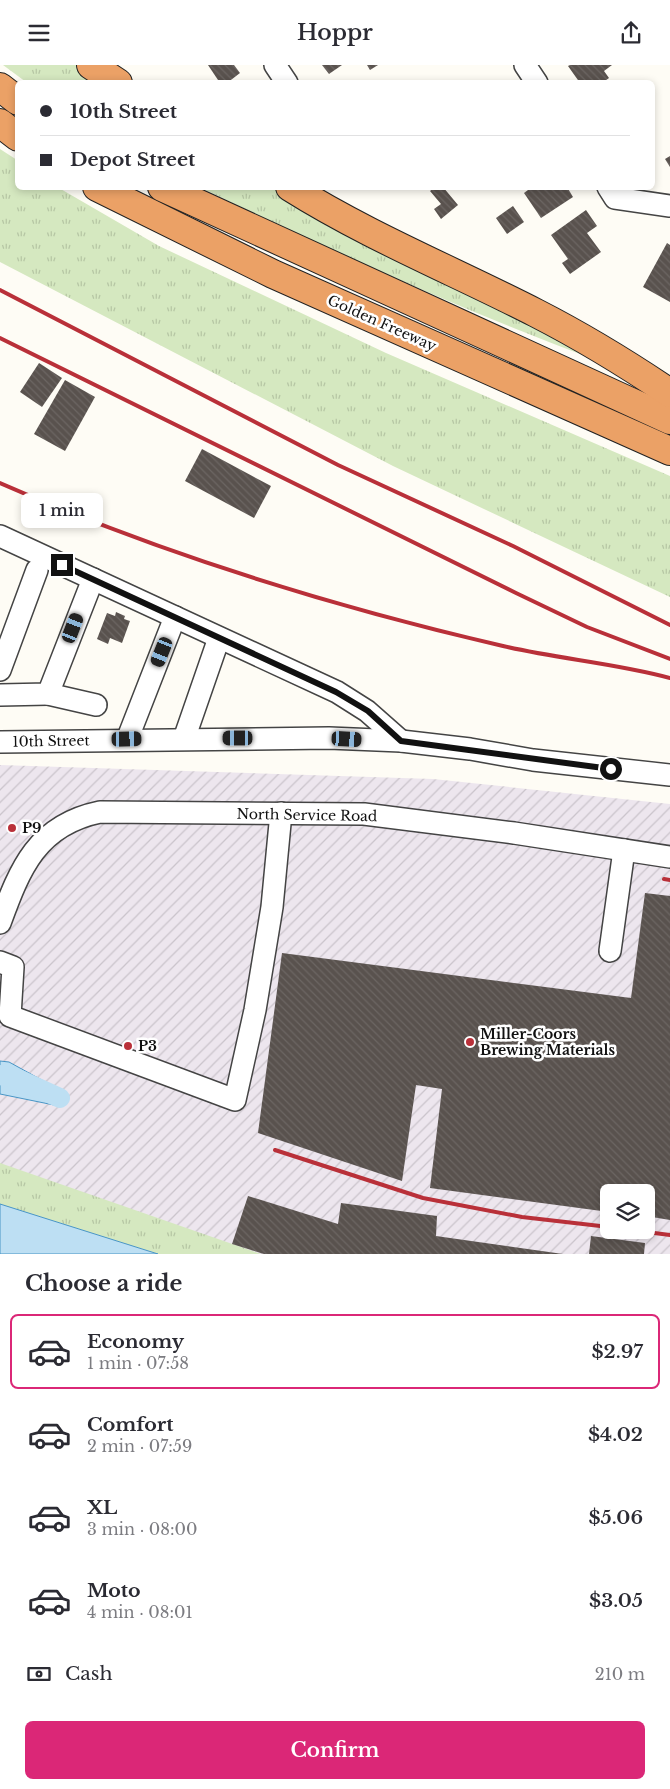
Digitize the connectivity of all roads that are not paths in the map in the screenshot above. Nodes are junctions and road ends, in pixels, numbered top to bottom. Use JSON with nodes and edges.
{"nodes":[{"id":1,"x":91,"y":65,"type":"edge"},
{"id":2,"x":275,"y":65,"type":"edge"},
{"id":3,"x":525,"y":65,"type":"edge"},
{"id":4,"x":114,"y":80,"type":"edge"},
{"id":5,"x":285,"y":80,"type":"edge"},
{"id":6,"x":535,"y":80,"type":"edge"},
{"id":7,"x":0,"y":87,"type":"edge"},
{"id":8,"x":15,"y":99,"type":"edge"},
{"id":9,"x":0,"y":123,"type":"edge"},
{"id":10,"x":15,"y":135,"type":"edge"},
{"id":11,"x":103,"y":190,"type":"edge"},
{"id":12,"x":169,"y":190,"type":"edge"},
{"id":13,"x":295,"y":190,"type":"edge"},
{"id":14,"x":610,"y":190,"type":"edge"},
{"id":15,"x":670,"y":206,"type":"edge"},
{"id":16,"x":670,"y":393,"type":"edge"},
{"id":17,"x":670,"y":420,"type":"edge"},
{"id":18,"x":670,"y":451,"type":"edge"},
{"id":19,"x":0,"y":536,"type":"edge"},
{"id":20,"x":37,"y":570,"type":"dead end"},
{"id":21,"x":92,"y":579,"type":"junction"},
{"id":22,"x":176,"y":617,"type":"junction"},
{"id":23,"x":219,"y":638,"type":"junction"},
{"id":24,"x":0,"y":670,"type":"edge"},
{"id":25,"x":48,"y":694,"type":"junction"},
{"id":26,"x":0,"y":695,"type":"edge"},
{"id":27,"x":96,"y":705,"type":"dead end"},
{"id":28,"x":127,"y":739,"type":"junction"},
{"id":29,"x":184,"y":739,"type":"junction"},
{"id":30,"x":401,"y":741,"type":"junction"},
{"id":31,"x":0,"y":742,"type":"edge"},
{"id":32,"x":670,"y":775,"type":"edge"},
{"id":33,"x":280,"y":813,"type":"junction"},
{"id":34,"x":624,"y":850,"type":"junction"},
{"id":35,"x":670,"y":857,"type":"edge"},
{"id":36,"x":0,"y":923,"type":"edge"},
{"id":37,"x":610,"y":951,"type":"dead end"},
{"id":38,"x":0,"y":962,"type":"edge"}],
"edges":[{"from":1,"to":4,"type":"highway"},
{"from":2,"to":5,"type":"street"},
{"from":3,"to":6,"type":"street"},
{"from":7,"to":8,"type":"highway"},
{"from":9,"to":10,"type":"highway"},
{"from":11,"to":18,"type":"highway","name":"Golden Freeway"},
{"from":12,"to":17,"type":"highway"},
{"from":13,"to":16,"type":"highway"},
{"from":14,"to":15,"type":"street"},
{"from":19,"to":21,"type":"street"},
{"from":20,"to":24,"type":"street"},
{"from":21,"to":22,"type":"street"},
{"from":21,"to":25,"type":"street"},
{"from":22,"to":23,"type":"street"},
{"from":22,"to":28,"type":"street"},
{"from":23,"to":29,"type":"street"},
{"from":23,"to":30,"type":"street"},
{"from":25,"to":26,"type":"street"},
{"from":25,"to":27,"type":"street"},
{"from":28,"to":29,"type":"street","name":"10th Street"},
{"from":28,"to":31,"type":"street","name":"10th Street"},
{"from":29,"to":30,"type":"street","name":"10th Street"},
{"from":30,"to":32,"type":"street","name":"10th Street"},
{"from":33,"to":34,"type":"street","name":"North Service Road"},
{"from":33,"to":36,"type":"street","name":"North Service Road"},
{"from":33,"to":38,"type":"street"},
{"from":34,"to":35,"type":"street","name":"North Service Road"},
{"from":34,"to":37,"type":"street"}]}
